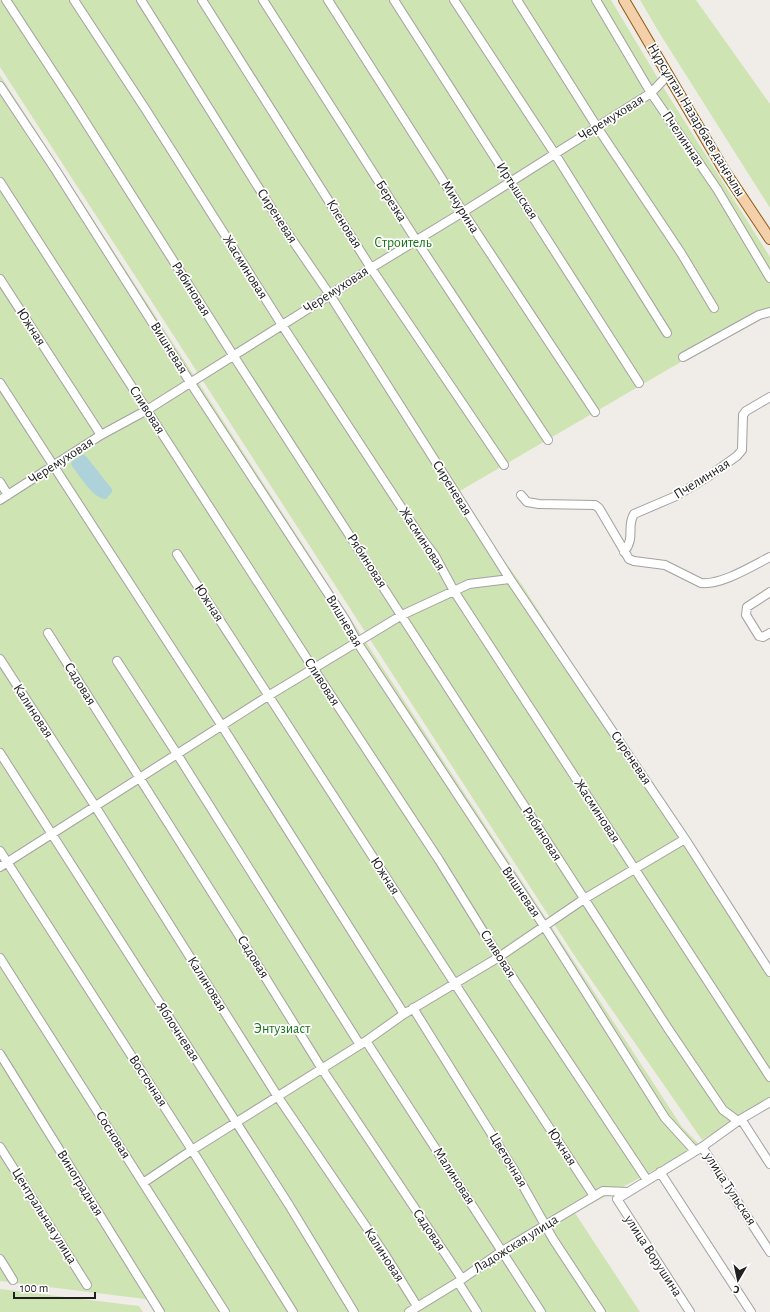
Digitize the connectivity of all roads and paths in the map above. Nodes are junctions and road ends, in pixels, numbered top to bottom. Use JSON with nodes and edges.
{"nodes":[{"id":1,"x":74,"y":0,"type":"edge"},
{"id":2,"x":141,"y":0,"type":"edge"},
{"id":3,"x":202,"y":0,"type":"edge"},
{"id":4,"x":263,"y":0,"type":"edge"},
{"id":5,"x":328,"y":0,"type":"edge"},
{"id":6,"x":394,"y":0,"type":"edge"},
{"id":7,"x":454,"y":0,"type":"edge"},
{"id":8,"x":517,"y":0,"type":"edge"},
{"id":9,"x":596,"y":0,"type":"edge"},
{"id":10,"x":624,"y":0,"type":"edge"},
{"id":11,"x":631,"y":0,"type":"edge"},
{"id":12,"x":5,"y":2,"type":"edge"},
{"id":13,"x":668,"y":75,"type":"junction"},
{"id":14,"x":0,"y":86,"type":"edge"},
{"id":15,"x":651,"y":93,"type":"junction"},
{"id":16,"x":597,"y":127,"type":"junction"},
{"id":17,"x":555,"y":154,"type":"junction"},
{"id":18,"x":511,"y":181,"type":"junction"},
{"id":19,"x":0,"y":182,"type":"edge"},
{"id":20,"x":463,"y":212,"type":"junction"},
{"id":21,"x":770,"y":228,"type":"edge"},
{"id":22,"x":770,"y":239,"type":"edge"},
{"id":23,"x":416,"y":240,"type":"junction"},
{"id":24,"x":371,"y":268,"type":"junction"},
{"id":25,"x":770,"y":278,"type":"edge"},
{"id":26,"x":0,"y":279,"type":"edge"},
{"id":27,"x":330,"y":296,"type":"junction"},
{"id":28,"x":714,"y":308,"type":"dead end"},
{"id":29,"x":770,"y":312,"type":"edge"},
{"id":30,"x":282,"y":325,"type":"junction"},
{"id":31,"x":668,"y":333,"type":"dead end"},
{"id":32,"x":233,"y":355,"type":"junction"},
{"id":33,"x":683,"y":358,"type":"dead end"},
{"id":34,"x":190,"y":382,"type":"junction"},
{"id":35,"x":639,"y":383,"type":"dead end"},
{"id":36,"x":0,"y":384,"type":"edge"},
{"id":37,"x":770,"y":397,"type":"edge"},
{"id":38,"x":146,"y":410,"type":"junction"},
{"id":39,"x":595,"y":412,"type":"dead end"},
{"id":40,"x":101,"y":435,"type":"junction"},
{"id":41,"x":548,"y":440,"type":"dead end"},
{"id":42,"x":504,"y":465,"type":"dead end"},
{"id":43,"x":53,"y":466,"type":"junction"},
{"id":44,"x":0,"y":482,"type":"edge"},
{"id":45,"x":8,"y":495,"type":"junction"},
{"id":46,"x":521,"y":495,"type":"dead end"},
{"id":47,"x":0,"y":500,"type":"edge"},
{"id":48,"x":624,"y":552,"type":"junction"},
{"id":49,"x":177,"y":554,"type":"dead end"},
{"id":50,"x":770,"y":557,"type":"edge"},
{"id":51,"x":510,"y":579,"type":"junction"},
{"id":52,"x":454,"y":591,"type":"junction"},
{"id":53,"x":770,"y":592,"type":"edge"},
{"id":54,"x":402,"y":615,"type":"junction"},
{"id":55,"x":48,"y":633,"type":"dead end"},
{"id":56,"x":770,"y":633,"type":"edge"},
{"id":57,"x":357,"y":642,"type":"junction"},
{"id":58,"x":0,"y":659,"type":"edge"},
{"id":59,"x":116,"y":660,"type":"dead end"},
{"id":60,"x":313,"y":668,"type":"junction"},
{"id":61,"x":268,"y":696,"type":"junction"},
{"id":62,"x":222,"y":726,"type":"junction"},
{"id":63,"x":0,"y":753,"type":"edge"},
{"id":64,"x":177,"y":754,"type":"junction"},
{"id":65,"x":140,"y":779,"type":"junction"},
{"id":66,"x":95,"y":806,"type":"junction"},
{"id":67,"x":52,"y":835,"type":"junction"},
{"id":68,"x":685,"y":839,"type":"junction"},
{"id":69,"x":0,"y":851,"type":"edge"},
{"id":70,"x":7,"y":862,"type":"junction"},
{"id":71,"x":0,"y":867,"type":"edge"},
{"id":72,"x":635,"y":870,"type":"junction"},
{"id":73,"x":584,"y":899,"type":"junction"},
{"id":74,"x":544,"y":926,"type":"junction"},
{"id":75,"x":499,"y":957,"type":"junction"},
{"id":76,"x":0,"y":958,"type":"edge"},
{"id":77,"x":770,"y":972,"type":"edge"},
{"id":78,"x":455,"y":984,"type":"junction"},
{"id":79,"x":413,"y":1008,"type":"junction"},
{"id":80,"x":404,"y":1014,"type":"junction"},
{"id":81,"x":363,"y":1043,"type":"junction"},
{"id":82,"x":0,"y":1054,"type":"edge"},
{"id":83,"x":322,"y":1068,"type":"junction"},
{"id":84,"x":770,"y":1077,"type":"edge"},
{"id":85,"x":278,"y":1097,"type":"junction"},
{"id":86,"x":770,"y":1102,"type":"edge"},
{"id":87,"x":737,"y":1118,"type":"junction"},
{"id":88,"x":235,"y":1122,"type":"junction"},
{"id":89,"x":0,"y":1147,"type":"edge"},
{"id":90,"x":702,"y":1147,"type":"junction"},
{"id":91,"x":192,"y":1150,"type":"junction"},
{"id":92,"x":694,"y":1151,"type":"junction"},
{"id":93,"x":770,"y":1164,"type":"edge"},
{"id":94,"x":660,"y":1172,"type":"junction"},
{"id":95,"x":647,"y":1180,"type":"junction"},
{"id":96,"x":143,"y":1183,"type":"junction"},
{"id":97,"x":628,"y":1192,"type":"junction"},
{"id":98,"x":594,"y":1196,"type":"junction"},
{"id":99,"x":546,"y":1225,"type":"junction"},
{"id":100,"x":502,"y":1251,"type":"junction"},
{"id":101,"x":770,"y":1252,"type":"edge"},
{"id":102,"x":0,"y":1260,"type":"edge"},
{"id":103,"x":13,"y":1280,"type":"dead end"},
{"id":104,"x":460,"y":1281,"type":"junction"},
{"id":105,"x":87,"y":1285,"type":"dead end"},
{"id":106,"x":414,"y":1310,"type":"edge"},
{"id":107,"x":160,"y":1312,"type":"edge"},
{"id":108,"x":225,"y":1312,"type":"edge"},
{"id":109,"x":293,"y":1312,"type":"edge"},
{"id":110,"x":354,"y":1312,"type":"edge"},
{"id":111,"x":477,"y":1312,"type":"edge"},
{"id":112,"x":540,"y":1312,"type":"edge"},
{"id":113,"x":601,"y":1312,"type":"edge"},
{"id":114,"x":690,"y":1312,"type":"edge"},
{"id":115,"x":750,"y":1312,"type":"edge"}],
"edges":[{"from":1,"to":30,"type":"street","name":"Жасминовая"},
{"from":2,"to":27,"type":"street","name":"Сиреневая"},
{"from":3,"to":24,"type":"street","name":"Кленовая"},
{"from":4,"to":23,"type":"street","name":"Березка"},
{"from":5,"to":20,"type":"street","name":"Мичурина"},
{"from":6,"to":18,"type":"street","name":"Иртышская"},
{"from":7,"to":17,"type":"street"},
{"from":8,"to":16,"type":"street"},
{"from":9,"to":15,"type":"street","name":"Пчелинная"},
{"from":10,"to":13,"type":"main road","name":"Нұрсұлтан Назарбаев даңғылы"},
{"from":11,"to":21,"type":"main road","name":"Нұрсұлтан Назарбаев даңғылы"},
{"from":12,"to":32,"type":"street","name":"Рябиновая"},
{"from":13,"to":15,"type":"street","name":"Черемуховая"},
{"from":13,"to":22,"type":"main road","name":"Нұрсұлтан Назарбаев даңғылы"},
{"from":14,"to":34,"type":"street","name":"Вишневая"},
{"from":15,"to":16,"type":"street","name":"Черемуховая"},
{"from":15,"to":25,"type":"street","name":"Пчелинная"},
{"from":16,"to":17,"type":"street","name":"Черемуховая"},
{"from":16,"to":28,"type":"street"},
{"from":17,"to":18,"type":"street","name":"Черемуховая"},
{"from":17,"to":31,"type":"street"},
{"from":18,"to":20,"type":"street","name":"Черемуховая"},
{"from":18,"to":35,"type":"street","name":"Иртышская"},
{"from":19,"to":38,"type":"street","name":"Сливовая"},
{"from":20,"to":23,"type":"street","name":"Черемуховая"},
{"from":20,"to":39,"type":"street","name":"Мичурина"},
{"from":23,"to":24,"type":"street","name":"Черемуховая"},
{"from":23,"to":41,"type":"street","name":"Березка"},
{"from":24,"to":27,"type":"street","name":"Черемуховая"},
{"from":24,"to":42,"type":"street","name":"Кленовая"},
{"from":26,"to":40,"type":"street","name":"Южная"},
{"from":27,"to":30,"type":"street","name":"Черемуховая"},
{"from":27,"to":51,"type":"street","name":"Сиреневая"},
{"from":29,"to":33,"type":"street"},
{"from":30,"to":32,"type":"street","name":"Черемуховая"},
{"from":30,"to":52,"type":"street","name":"Жасминовая"},
{"from":32,"to":34,"type":"street","name":"Черемуховая"},
{"from":32,"to":54,"type":"street","name":"Рябиновая"},
{"from":34,"to":38,"type":"street","name":"Черемуховая"},
{"from":34,"to":57,"type":"street","name":"Вишневая"},
{"from":36,"to":43,"type":"street"},
{"from":37,"to":48,"type":"street","name":"Пчелинная"},
{"from":38,"to":40,"type":"street","name":"Черемуховая"},
{"from":38,"to":60,"type":"street","name":"Сливовая"},
{"from":40,"to":43,"type":"street","name":"Черемуховая"},
{"from":43,"to":45,"type":"street","name":"Черемуховая"},
{"from":43,"to":62,"type":"street"},
{"from":44,"to":45,"type":"street"},
{"from":45,"to":47,"type":"street","name":"Черемуховая"},
{"from":46,"to":48,"type":"street"},
{"from":48,"to":50,"type":"street"},
{"from":49,"to":61,"type":"street","name":"Южная"},
{"from":51,"to":52,"type":"street"},
{"from":51,"to":68,"type":"street","name":"Сиреневая"},
{"from":52,"to":54,"type":"street"},
{"from":52,"to":72,"type":"street","name":"Жасминовая"},
{"from":53,"to":56,"type":"street"},
{"from":54,"to":57,"type":"street"},
{"from":54,"to":73,"type":"street","name":"Рябиновая"},
{"from":55,"to":65,"type":"street","name":"Садовая"},
{"from":57,"to":60,"type":"street"},
{"from":57,"to":74,"type":"street","name":"Вишневая"},
{"from":58,"to":66,"type":"street","name":"Калиновая"},
{"from":59,"to":64,"type":"street","name":"Малиновая"},
{"from":60,"to":61,"type":"street"},
{"from":60,"to":75,"type":"street","name":"Сливовая"},
{"from":61,"to":62,"type":"street"},
{"from":61,"to":78,"type":"street","name":"Южная"},
{"from":62,"to":64,"type":"street"},
{"from":62,"to":80,"type":"street"},
{"from":63,"to":67,"type":"street","name":"Яблочневая"},
{"from":64,"to":65,"type":"street"},
{"from":64,"to":81,"type":"street","name":"Малиновая"},
{"from":65,"to":66,"type":"street"},
{"from":65,"to":83,"type":"street","name":"Садовая"},
{"from":66,"to":67,"type":"street"},
{"from":66,"to":85,"type":"street","name":"Калиновая"},
{"from":67,"to":70,"type":"street"},
{"from":67,"to":88,"type":"street","name":"Яблочневая"},
{"from":68,"to":72,"type":"street"},
{"from":68,"to":77,"type":"street","name":"Сиреневая"},
{"from":69,"to":70,"type":"street","name":"Восточная"},
{"from":70,"to":71,"type":"street"},
{"from":70,"to":91,"type":"street","name":"Восточная"},
{"from":72,"to":73,"type":"street"},
{"from":72,"to":84,"type":"street","name":"Жасминовая"},
{"from":73,"to":74,"type":"street"},
{"from":73,"to":87,"type":"street","name":"Рябиновая"},
{"from":74,"to":75,"type":"street"},
{"from":74,"to":92,"type":"street","name":"Вишневая"},
{"from":75,"to":78,"type":"street"},
{"from":75,"to":95,"type":"street","name":"Сливовая"},
{"from":76,"to":96,"type":"street","name":"Сосновая"},
{"from":78,"to":79,"type":"street"},
{"from":78,"to":98,"type":"street","name":"Южная"},
{"from":79,"to":80,"type":"street"},
{"from":79,"to":99,"type":"street","name":"Цветочная"},
{"from":80,"to":81,"type":"street"},
{"from":81,"to":83,"type":"street"},
{"from":81,"to":100,"type":"street","name":"Малиновая"},
{"from":82,"to":107,"type":"street","name":"Виноградная"},
{"from":83,"to":85,"type":"street"},
{"from":83,"to":104,"type":"street","name":"Садовая"},
{"from":85,"to":88,"type":"street"},
{"from":85,"to":106,"type":"street","name":"Калиновая"},
{"from":86,"to":87,"type":"street"},
{"from":87,"to":90,"type":"street"},
{"from":87,"to":93,"type":"street","name":"Рябиновая"},
{"from":88,"to":91,"type":"street"},
{"from":88,"to":110,"type":"street","name":"Яблочневая"},
{"from":89,"to":105,"type":"street","name":"Центральная улица"},
{"from":90,"to":92,"type":"street"},
{"from":90,"to":101,"type":"street","name":"улица Тульская"},
{"from":91,"to":96,"type":"street"},
{"from":91,"to":109,"type":"street","name":"Восточная"},
{"from":92,"to":94,"type":"street"},
{"from":94,"to":95,"type":"street"},
{"from":94,"to":115,"type":"street"},
{"from":95,"to":97,"type":"street"},
{"from":96,"to":108,"type":"street","name":"Сосновая"},
{"from":97,"to":98,"type":"street","name":"Ладожская улица"},
{"from":97,"to":114,"type":"street","name":"улица Ворушина"},
{"from":98,"to":99,"type":"street","name":"Ладожская улица"},
{"from":99,"to":100,"type":"street","name":"Ладожская улица"},
{"from":99,"to":113,"type":"street","name":"Цветочная"},
{"from":100,"to":104,"type":"street","name":"Ладожская улица"},
{"from":100,"to":112,"type":"street","name":"Малиновая"},
{"from":102,"to":103,"type":"street"},
{"from":104,"to":106,"type":"street","name":"Ладожская улица"},
{"from":104,"to":111,"type":"street","name":"Садовая"}]}
